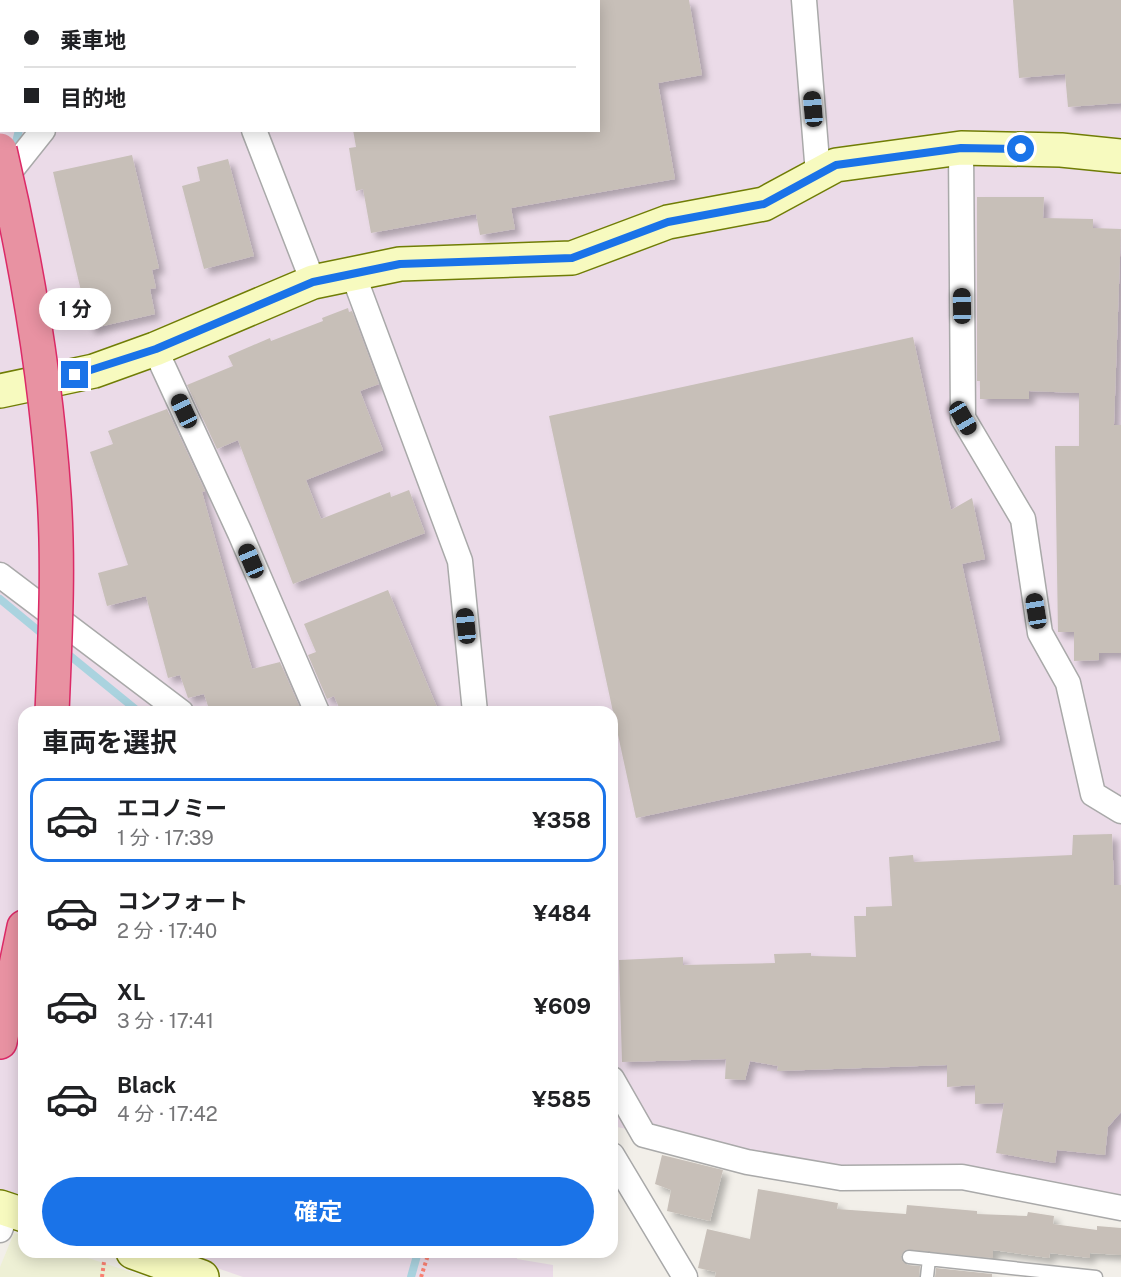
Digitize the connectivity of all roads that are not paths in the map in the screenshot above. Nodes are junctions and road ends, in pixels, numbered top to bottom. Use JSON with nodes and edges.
{"nodes":[{"id":1,"x":804,"y":0,"type":"edge"},
{"id":2,"x":41,"y":132,"type":"edge"},
{"id":3,"x":255,"y":132,"type":"edge"},
{"id":4,"x":961,"y":148,"type":"junction"},
{"id":5,"x":0,"y":150,"type":"edge"},
{"id":6,"x":1121,"y":156,"type":"edge"},
{"id":7,"x":818,"y":174,"type":"junction"},
{"id":8,"x":0,"y":184,"type":"edge"},
{"id":9,"x":353,"y":274,"type":"junction"},
{"id":10,"x":313,"y":282,"type":"junction"},
{"id":11,"x":156,"y":349,"type":"junction"},
{"id":12,"x":0,"y":391,"type":"edge"},
{"id":13,"x":0,"y":575,"type":"edge"},
{"id":14,"x":52,"y":706,"type":"edge"},
{"id":15,"x":174,"y":706,"type":"edge"},
{"id":16,"x":314,"y":706,"type":"edge"},
{"id":17,"x":474,"y":706,"type":"edge"},
{"id":18,"x":1121,"y":811,"type":"edge"},
{"id":19,"x":18,"y":956,"type":"edge"},
{"id":20,"x":0,"y":1042,"type":"edge"},
{"id":21,"x":618,"y":1090,"type":"edge"},
{"id":22,"x":618,"y":1165,"type":"edge"},
{"id":23,"x":1121,"y":1208,"type":"edge"},
{"id":24,"x":909,"y":1257,"type":"dead end"},
{"id":25,"x":150,"y":1258,"type":"edge"},
{"id":26,"x":929,"y":1259,"type":"junction"},
{"id":27,"x":1046,"y":1273,"type":"edge"},
{"id":28,"x":202,"y":1277,"type":"edge"},
{"id":29,"x":685,"y":1277,"type":"edge"},
{"id":30,"x":927,"y":1277,"type":"edge"},
{"id":31,"x":1096,"y":1277,"type":"edge"}],
"edges":[{"from":1,"to":7,"type":"street"},
{"from":2,"to":8,"type":"street"},
{"from":3,"to":10,"type":"street"},
{"from":4,"to":6,"type":"street"},
{"from":4,"to":7,"type":"street"},
{"from":4,"to":18,"type":"street"},
{"from":5,"to":14,"type":"highway","bridge":true},
{"from":7,"to":9,"type":"street"},
{"from":9,"to":10,"type":"street"},
{"from":9,"to":17,"type":"street"},
{"from":10,"to":11,"type":"street"},
{"from":11,"to":12,"type":"street"},
{"from":11,"to":16,"type":"street"},
{"from":13,"to":15,"type":"street"},
{"from":19,"to":20,"type":"highway"},
{"from":21,"to":23,"type":"street"},
{"from":22,"to":29,"type":"street"},
{"from":24,"to":26,"type":"lane"},
{"from":25,"to":28,"type":"street"},
{"from":26,"to":27,"type":"lane"},
{"from":26,"to":30,"type":"lane"},
{"from":27,"to":31,"type":"lane"}]}
